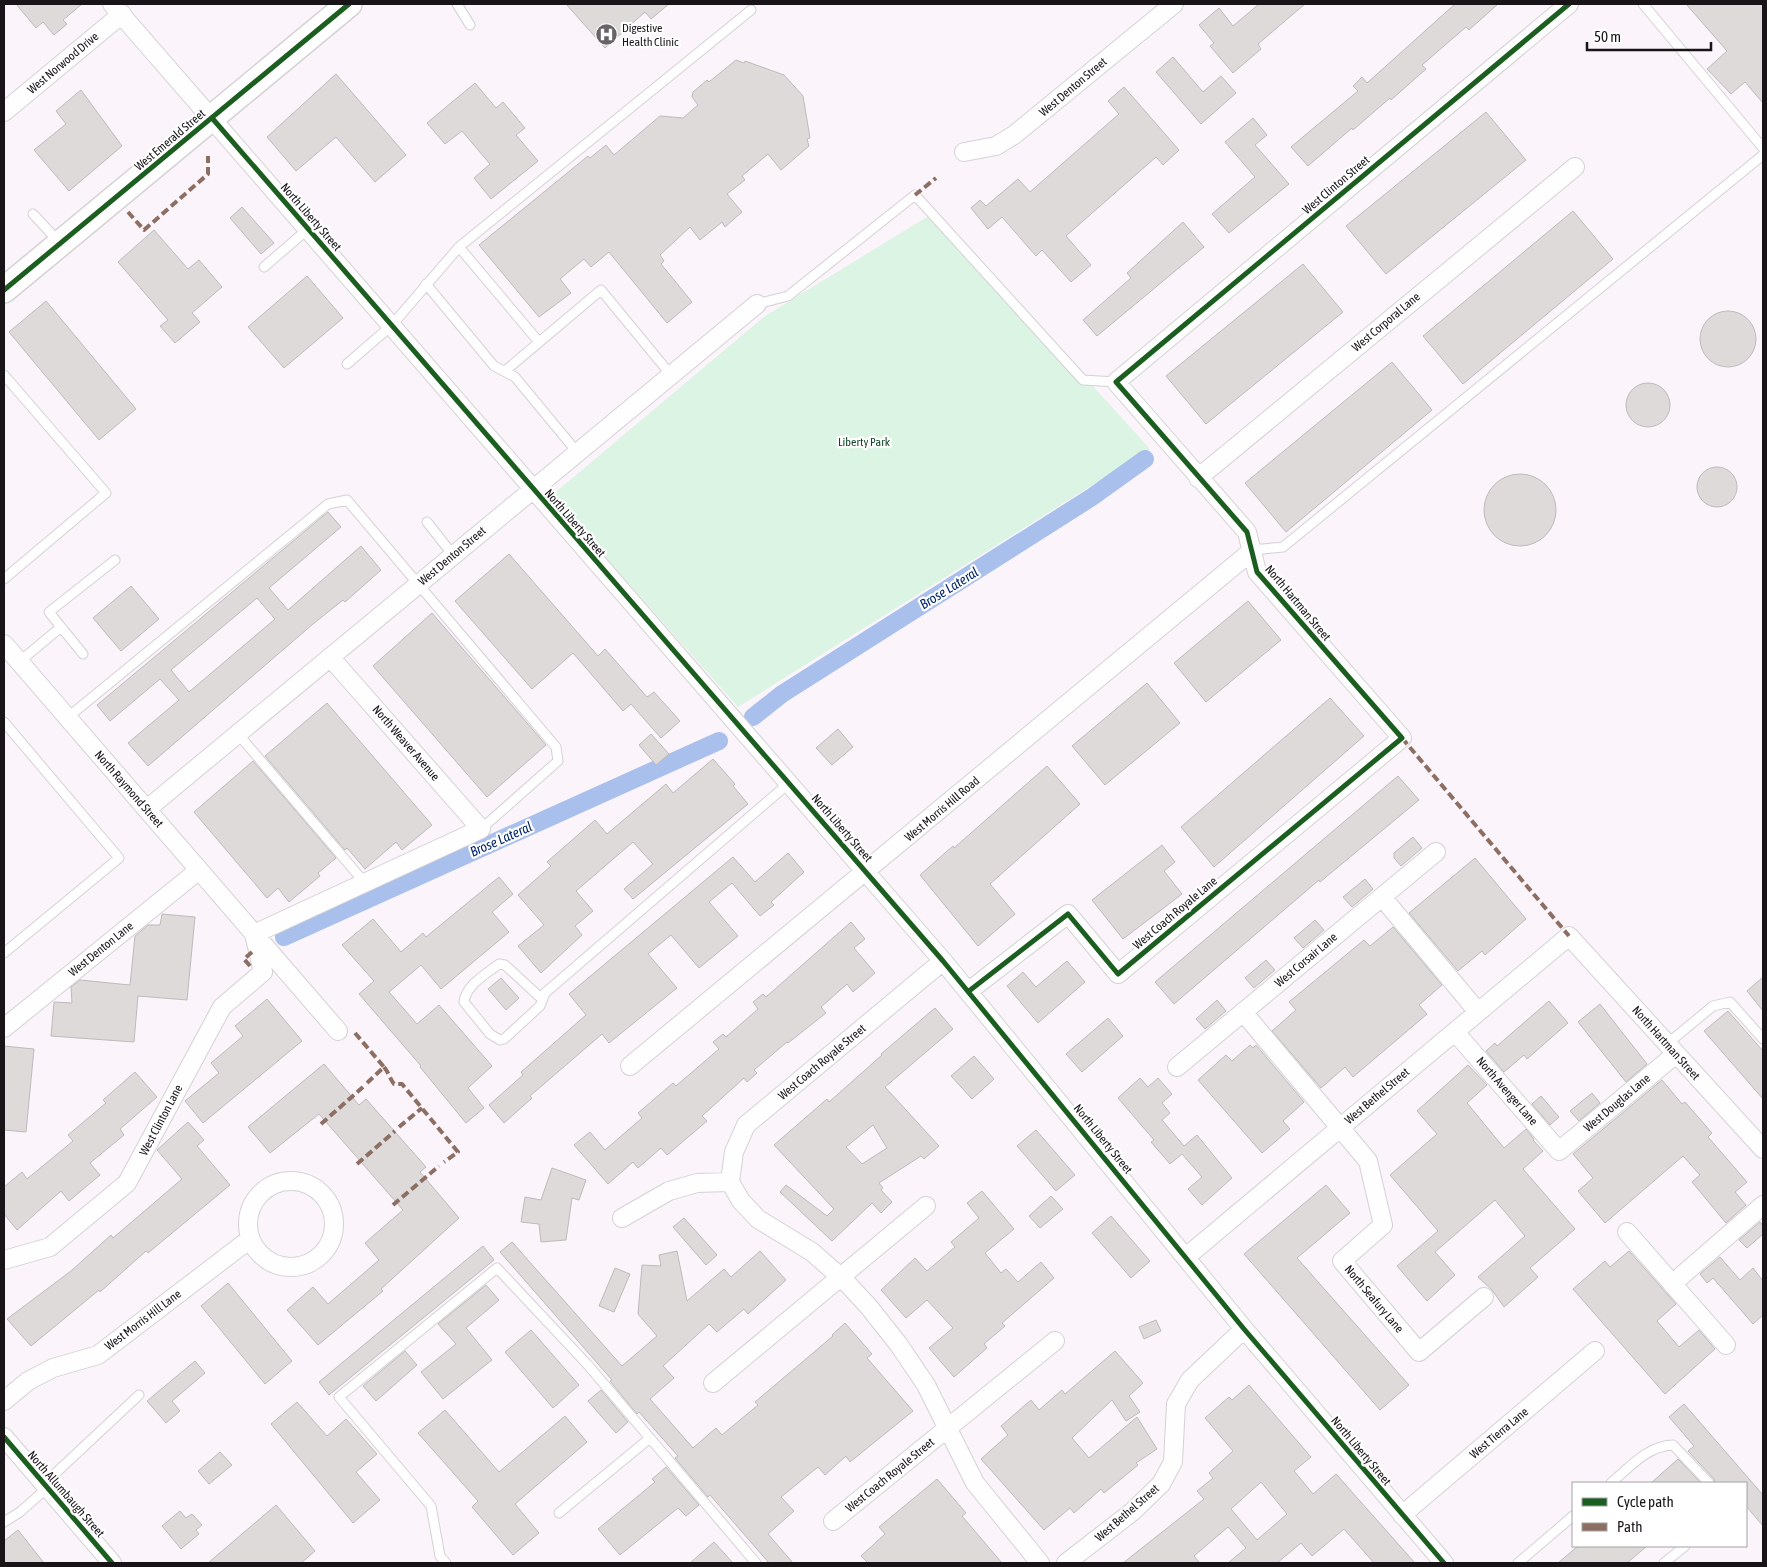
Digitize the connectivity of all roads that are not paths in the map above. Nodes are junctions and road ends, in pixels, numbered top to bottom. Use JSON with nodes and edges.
{"nodes":[{"id":1,"x":349,"y":4,"type":"edge"},
{"id":2,"x":457,"y":4,"type":"edge"},
{"id":3,"x":1174,"y":4,"type":"edge"},
{"id":4,"x":1569,"y":4,"type":"edge"},
{"id":5,"x":1643,"y":4,"type":"edge"},
{"id":6,"x":117,"y":9,"type":"edge"},
{"id":7,"x":751,"y":10,"type":"dead end"},
{"id":8,"x":470,"y":25,"type":"dead end"},
{"id":9,"x":4,"y":112,"type":"edge"},
{"id":10,"x":212,"y":118,"type":"junction"},
{"id":11,"x":1763,"y":148,"type":"edge"},
{"id":12,"x":964,"y":152,"type":"dead end"},
{"id":13,"x":1763,"y":155,"type":"edge"},
{"id":14,"x":1575,"y":167,"type":"dead end"},
{"id":15,"x":33,"y":214,"type":"dead end"},
{"id":16,"x":308,"y":229,"type":"junction"},
{"id":17,"x":61,"y":243,"type":"junction"},
{"id":18,"x":460,"y":247,"type":"junction"},
{"id":19,"x":264,"y":267,"type":"dead end"},
{"id":20,"x":426,"y":284,"type":"junction"},
{"id":21,"x":4,"y":290,"type":"edge"},
{"id":22,"x":757,"y":304,"type":"joint"},
{"id":23,"x":392,"y":325,"type":"junction"},
{"id":24,"x":539,"y":342,"type":"junction"},
{"id":25,"x":347,"y":364,"type":"dead end"},
{"id":26,"x":505,"y":371,"type":"junction"},
{"id":27,"x":4,"y":375,"type":"edge"},
{"id":28,"x":671,"y":375,"type":"junction"},
{"id":29,"x":1116,"y":382,"type":"junction"},
{"id":30,"x":578,"y":452,"type":"junction"},
{"id":31,"x":1198,"y":478,"type":"junction"},
{"id":32,"x":532,"y":490,"type":"junction"},
{"id":33,"x":427,"y":522,"type":"dead end"},
{"id":34,"x":1253,"y":550,"type":"junction"},
{"id":35,"x":454,"y":555,"type":"junction"},
{"id":36,"x":115,"y":560,"type":"dead end"},
{"id":37,"x":4,"y":579,"type":"edge"},
{"id":38,"x":418,"y":584,"type":"junction"},
{"id":39,"x":61,"y":627,"type":"junction"},
{"id":40,"x":4,"y":644,"type":"edge"},
{"id":41,"x":83,"y":654,"type":"dead end"},
{"id":42,"x":330,"y":657,"type":"junction"},
{"id":43,"x":19,"y":662,"type":"junction"},
{"id":44,"x":67,"y":718,"type":"junction"},
{"id":45,"x":4,"y":722,"type":"edge"},
{"id":46,"x":238,"y":734,"type":"junction"},
{"id":47,"x":1402,"y":738,"type":"joint"},
{"id":48,"x":789,"y":783,"type":"junction"},
{"id":49,"x":147,"y":809,"type":"junction"},
{"id":50,"x":481,"y":829,"type":"junction"},
{"id":51,"x":1436,"y":852,"type":"dead end"},
{"id":52,"x":199,"y":870,"type":"junction"},
{"id":53,"x":867,"y":872,"type":"junction"},
{"id":54,"x":365,"y":883,"type":"junction"},
{"id":55,"x":1382,"y":897,"type":"junction"},
{"id":56,"x":254,"y":934,"type":"junction"},
{"id":57,"x":1569,"y":936,"type":"joint"},
{"id":58,"x":4,"y":953,"type":"edge"},
{"id":59,"x":943,"y":961,"type":"junction"},
{"id":60,"x":969,"y":991,"type":"junction"},
{"id":61,"x":542,"y":999,"type":"junction"},
{"id":62,"x":1243,"y":1012,"type":"junction"},
{"id":63,"x":1478,"y":1012,"type":"junction"},
{"id":64,"x":4,"y":1028,"type":"edge"},
{"id":65,"x":338,"y":1031,"type":"dead end"},
{"id":66,"x":1455,"y":1032,"type":"junction"},
{"id":67,"x":1763,"y":1039,"type":"edge"},
{"id":68,"x":1672,"y":1049,"type":"junction"},
{"id":69,"x":630,"y":1066,"type":"dead end"},
{"id":70,"x":1177,"y":1067,"type":"dead end"},
{"id":71,"x":1341,"y":1127,"type":"junction"},
{"id":72,"x":1763,"y":1149,"type":"edge"},
{"id":73,"x":1559,"y":1151,"type":"joint"},
{"id":74,"x":730,"y":1182,"type":"junction"},
{"id":75,"x":1763,"y":1205,"type":"edge"},
{"id":76,"x":926,"y":1206,"type":"dead end"},
{"id":77,"x":622,"y":1218,"type":"dead end"},
{"id":78,"x":1627,"y":1232,"type":"dead end"},
{"id":79,"x":250,"y":1239,"type":"junction"},
{"id":80,"x":1186,"y":1257,"type":"junction"},
{"id":81,"x":4,"y":1260,"type":"edge"},
{"id":82,"x":841,"y":1278,"type":"junction"},
{"id":83,"x":1672,"y":1284,"type":"junction"},
{"id":84,"x":1484,"y":1297,"type":"dead end"},
{"id":85,"x":1244,"y":1329,"type":"junction"},
{"id":86,"x":1055,"y":1341,"type":"dead end"},
{"id":87,"x":1726,"y":1345,"type":"dead end"},
{"id":88,"x":1595,"y":1351,"type":"dead end"},
{"id":89,"x":713,"y":1383,"type":"dead end"},
{"id":90,"x":139,"y":1395,"type":"dead end"},
{"id":91,"x":4,"y":1401,"type":"edge"},
{"id":92,"x":947,"y":1429,"type":"junction"},
{"id":93,"x":4,"y":1437,"type":"edge"},
{"id":94,"x":650,"y":1438,"type":"junction"},
{"id":95,"x":1612,"y":1482,"type":"edge"},
{"id":96,"x":1708,"y":1482,"type":"edge"},
{"id":97,"x":46,"y":1486,"type":"junction"},
{"id":98,"x":559,"y":1513,"type":"dead end"},
{"id":99,"x":1402,"y":1515,"type":"junction"},
{"id":100,"x":1572,"y":1517,"type":"edge"},
{"id":101,"x":833,"y":1521,"type":"dead end"},
{"id":102,"x":4,"y":1522,"type":"edge"},
{"id":103,"x":1684,"y":1547,"type":"edge"},
{"id":104,"x":112,"y":1563,"type":"edge"},
{"id":105,"x":446,"y":1563,"type":"edge"},
{"id":106,"x":756,"y":1563,"type":"edge"},
{"id":107,"x":1040,"y":1563,"type":"edge"},
{"id":108,"x":1066,"y":1563,"type":"edge"},
{"id":109,"x":1444,"y":1563,"type":"edge"},
{"id":110,"x":1518,"y":1563,"type":"edge"},
{"id":111,"x":1664,"y":1563,"type":"edge"}],
"edges":[{"from":1,"to":10,"type":"main road","name":"West Emerald Street"},
{"from":2,"to":8,"type":"lane"},
{"from":3,"to":12,"type":"street","name":"West Denton Street"},
{"from":4,"to":29,"type":"street","name":"West Clinton Street"},
{"from":5,"to":11,"type":"lane"},
{"from":6,"to":9,"type":"street","name":"West Norwood Drive"},
{"from":6,"to":10,"type":"street","name":"North Liberty Street"},
{"from":7,"to":18,"type":"lane"},
{"from":10,"to":16,"type":"street","name":"North Liberty Street"},
{"from":10,"to":17,"type":"main road","name":"West Emerald Street"},
{"from":13,"to":34,"type":"lane"},
{"from":14,"to":31,"type":"street","name":"West Corporal Lane"},
{"from":15,"to":17,"type":"lane"},
{"from":16,"to":19,"type":"lane"},
{"from":16,"to":23,"type":"street","name":"North Liberty Street"},
{"from":17,"to":21,"type":"main road","name":"West Emerald Street"},
{"from":18,"to":20,"type":"lane"},
{"from":18,"to":24,"type":"lane"},
{"from":20,"to":23,"type":"lane"},
{"from":20,"to":26,"type":"lane"},
{"from":22,"to":28,"type":"street","name":"West Denton Street"},
{"from":22,"to":29,"type":"lane"},
{"from":23,"to":25,"type":"lane"},
{"from":23,"to":32,"type":"street","name":"North Liberty Street"},
{"from":24,"to":26,"type":"lane"},
{"from":24,"to":28,"type":"lane"},
{"from":26,"to":30,"type":"lane"},
{"from":27,"to":37,"type":"lane"},
{"from":28,"to":30,"type":"street","name":"West Denton Street"},
{"from":29,"to":31,"type":"street","name":"North Hartman Street"},
{"from":30,"to":32,"type":"street","name":"West Denton Street"},
{"from":31,"to":34,"type":"street","name":"North Hartman Street"},
{"from":32,"to":35,"type":"street","name":"West Denton Street"},
{"from":32,"to":48,"type":"street","name":"North Liberty Street"},
{"from":33,"to":35,"type":"lane"},
{"from":34,"to":47,"type":"street","name":"North Hartman Street"},
{"from":34,"to":53,"type":"street","name":"West Morris Hill Road"},
{"from":35,"to":38,"type":"street","name":"West Denton Street"},
{"from":36,"to":39,"type":"lane"},
{"from":38,"to":42,"type":"street","name":"West Denton Street"},
{"from":38,"to":44,"type":"lane"},
{"from":38,"to":50,"type":"lane"},
{"from":39,"to":41,"type":"lane"},
{"from":39,"to":43,"type":"lane"},
{"from":40,"to":43,"type":"street","name":"North Raymond Street"},
{"from":42,"to":46,"type":"street","name":"West Denton Street"},
{"from":42,"to":50,"type":"street","name":"North Weaver Avenue"},
{"from":43,"to":44,"type":"street","name":"North Raymond Street"},
{"from":44,"to":49,"type":"street","name":"North Raymond Street"},
{"from":45,"to":58,"type":"lane"},
{"from":46,"to":49,"type":"street","name":"West Denton Street"},
{"from":46,"to":54,"type":"lane"},
{"from":47,"to":60,"type":"street","name":"West Coach Royale Lane"},
{"from":48,"to":53,"type":"street","name":"North Liberty Street"},
{"from":48,"to":61,"type":"lane"},
{"from":49,"to":52,"type":"street","name":"North Raymond Street"},
{"from":50,"to":54,"type":"street"},
{"from":51,"to":55,"type":"street","name":"West Corsair Lane"},
{"from":52,"to":56,"type":"street","name":"North Raymond Street"},
{"from":52,"to":64,"type":"street","name":"West Denton Lane"},
{"from":53,"to":59,"type":"street","name":"North Liberty Street"},
{"from":53,"to":69,"type":"street","name":"West Morris Hill Road"},
{"from":54,"to":56,"type":"street"},
{"from":55,"to":62,"type":"street","name":"West Corsair Lane"},
{"from":55,"to":63,"type":"street"},
{"from":56,"to":65,"type":"street","name":"North Raymond Street"},
{"from":56,"to":81,"type":"street","name":"West Clinton Lane"},
{"from":57,"to":63,"type":"street","name":"West Bethel Street"},
{"from":57,"to":68,"type":"street","name":"North Hartman Street"},
{"from":59,"to":60,"type":"street","name":"North Liberty Street"},
{"from":59,"to":74,"type":"street","name":"West Coach Royale Street"},
{"from":60,"to":80,"type":"street","name":"North Liberty Street"},
{"from":61,"to":61,"type":"lane"},
{"from":62,"to":70,"type":"street","name":"West Corsair Lane"},
{"from":62,"to":71,"type":"street","name":"North Seafury Lane"},
{"from":63,"to":66,"type":"street","name":"West Bethel Street"},
{"from":66,"to":71,"type":"street","name":"West Bethel Street"},
{"from":66,"to":73,"type":"street","name":"North Avenger Lane"},
{"from":67,"to":68,"type":"lane"},
{"from":68,"to":72,"type":"street","name":"North Hartman Street"},
{"from":68,"to":73,"type":"street","name":"West Douglas Lane"},
{"from":71,"to":80,"type":"street","name":"West Bethel Street"},
{"from":71,"to":84,"type":"street","name":"North Seafury Lane"},
{"from":74,"to":77,"type":"street"},
{"from":74,"to":82,"type":"street","name":"West Coach Royale Street"},
{"from":75,"to":83,"type":"street"},
{"from":76,"to":82,"type":"street"},
{"from":78,"to":83,"type":"street"},
{"from":79,"to":79,"type":"street"},
{"from":79,"to":91,"type":"street","name":"West Morris Hill Lane"},
{"from":80,"to":85,"type":"street","name":"North Liberty Street"},
{"from":82,"to":89,"type":"street"},
{"from":82,"to":92,"type":"street","name":"West Coach Royale Street"},
{"from":83,"to":87,"type":"street"},
{"from":85,"to":99,"type":"street","name":"North Liberty Street"},
{"from":85,"to":108,"type":"street","name":"West Bethel Street"},
{"from":86,"to":92,"type":"street","name":"West Coach Royale Street"},
{"from":88,"to":99,"type":"street","name":"West Tierra Lane"},
{"from":90,"to":97,"type":"lane"},
{"from":92,"to":101,"type":"street","name":"West Coach Royale Street"},
{"from":92,"to":107,"type":"street","name":"West Coach Royale Street"},
{"from":93,"to":97,"type":"street","name":"North Allumbaugh Street"},
{"from":94,"to":98,"type":"lane"},
{"from":94,"to":105,"type":"lane"},
{"from":94,"to":106,"type":"lane"},
{"from":95,"to":96,"type":"lane"},
{"from":97,"to":102,"type":"lane"},
{"from":97,"to":104,"type":"street","name":"North Allumbaugh Street"},
{"from":99,"to":109,"type":"street","name":"North Liberty Street"},
{"from":100,"to":110,"type":"lane"},
{"from":103,"to":111,"type":"lane"}]}
